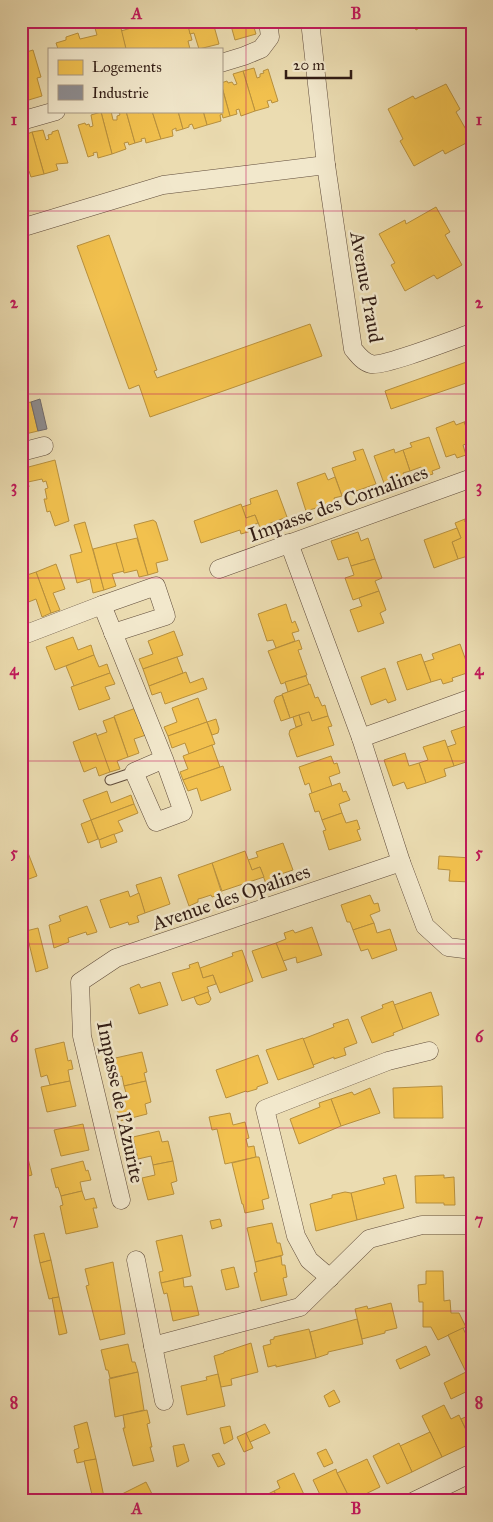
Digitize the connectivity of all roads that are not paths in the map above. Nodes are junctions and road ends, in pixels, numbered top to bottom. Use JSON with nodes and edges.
{"nodes":[{"id":1,"x":268,"y":21,"type":"edge"},
{"id":2,"x":310,"y":21,"type":"edge"},
{"id":3,"x":222,"y":63,"type":"edge"},
{"id":4,"x":52,"y":112,"type":"edge"},
{"id":5,"x":21,"y":121,"type":"edge"},
{"id":6,"x":326,"y":165,"type":"junction"},
{"id":7,"x":21,"y":228,"type":"edge"},
{"id":8,"x":472,"y":333,"type":"edge"},
{"id":9,"x":44,"y":446,"type":"dead end"},
{"id":10,"x":21,"y":452,"type":"edge"},
{"id":11,"x":472,"y":478,"type":"edge"},
{"id":12,"x":289,"y":543,"type":"junction"},
{"id":13,"x":218,"y":569,"type":"dead end"},
{"id":14,"x":102,"y":605,"type":"junction"},
{"id":15,"x":113,"y":633,"type":"junction"},
{"id":16,"x":21,"y":636,"type":"edge"},
{"id":17,"x":472,"y":698,"type":"edge"},
{"id":18,"x":361,"y":738,"type":"junction"},
{"id":19,"x":164,"y":759,"type":"junction"},
{"id":20,"x":134,"y":772,"type":"junction"},
{"id":21,"x":110,"y":780,"type":"dead end"},
{"id":22,"x":401,"y":862,"type":"junction"},
{"id":23,"x":472,"y":950,"type":"edge"},
{"id":24,"x":80,"y":982,"type":"joint"},
{"id":25,"x":429,"y":1051,"type":"dead end"},
{"id":26,"x":120,"y":1200,"type":"dead end"},
{"id":27,"x":472,"y":1225,"type":"edge"},
{"id":28,"x":136,"y":1260,"type":"dead end"},
{"id":29,"x":330,"y":1278,"type":"junction"},
{"id":30,"x":152,"y":1346,"type":"junction"},
{"id":31,"x":164,"y":1401,"type":"dead end"},
{"id":32,"x":472,"y":1473,"type":"edge"},
{"id":33,"x":425,"y":1498,"type":"edge"}],
"edges":[{"from":1,"to":3,"type":"street"},
{"from":2,"to":6,"type":"street","name":"Avenue Praud"},
{"from":4,"to":5,"type":"street"},
{"from":6,"to":7,"type":"street"},
{"from":6,"to":8,"type":"street","name":"Avenue Praud"},
{"from":9,"to":10,"type":"street"},
{"from":11,"to":12,"type":"street","name":"Impasse des Cornalines"},
{"from":12,"to":13,"type":"street","name":"Impasse des Cornalines"},
{"from":12,"to":18,"type":"street"},
{"from":14,"to":15,"type":"street"},
{"from":14,"to":15,"type":"street"},
{"from":14,"to":16,"type":"street"},
{"from":15,"to":19,"type":"street"},
{"from":17,"to":18,"type":"street"},
{"from":18,"to":22,"type":"street"},
{"from":19,"to":20,"type":"street"},
{"from":19,"to":20,"type":"street"},
{"from":20,"to":21,"type":"lane"},
{"from":22,"to":23,"type":"street"},
{"from":22,"to":24,"type":"street","name":"Avenue des Opalines"},
{"from":24,"to":26,"type":"street","name":"Impasse de l'Azurite"},
{"from":25,"to":29,"type":"street"},
{"from":27,"to":29,"type":"street"},
{"from":28,"to":30,"type":"street"},
{"from":29,"to":30,"type":"street"},
{"from":30,"to":31,"type":"street"},
{"from":32,"to":33,"type":"street"}]}
